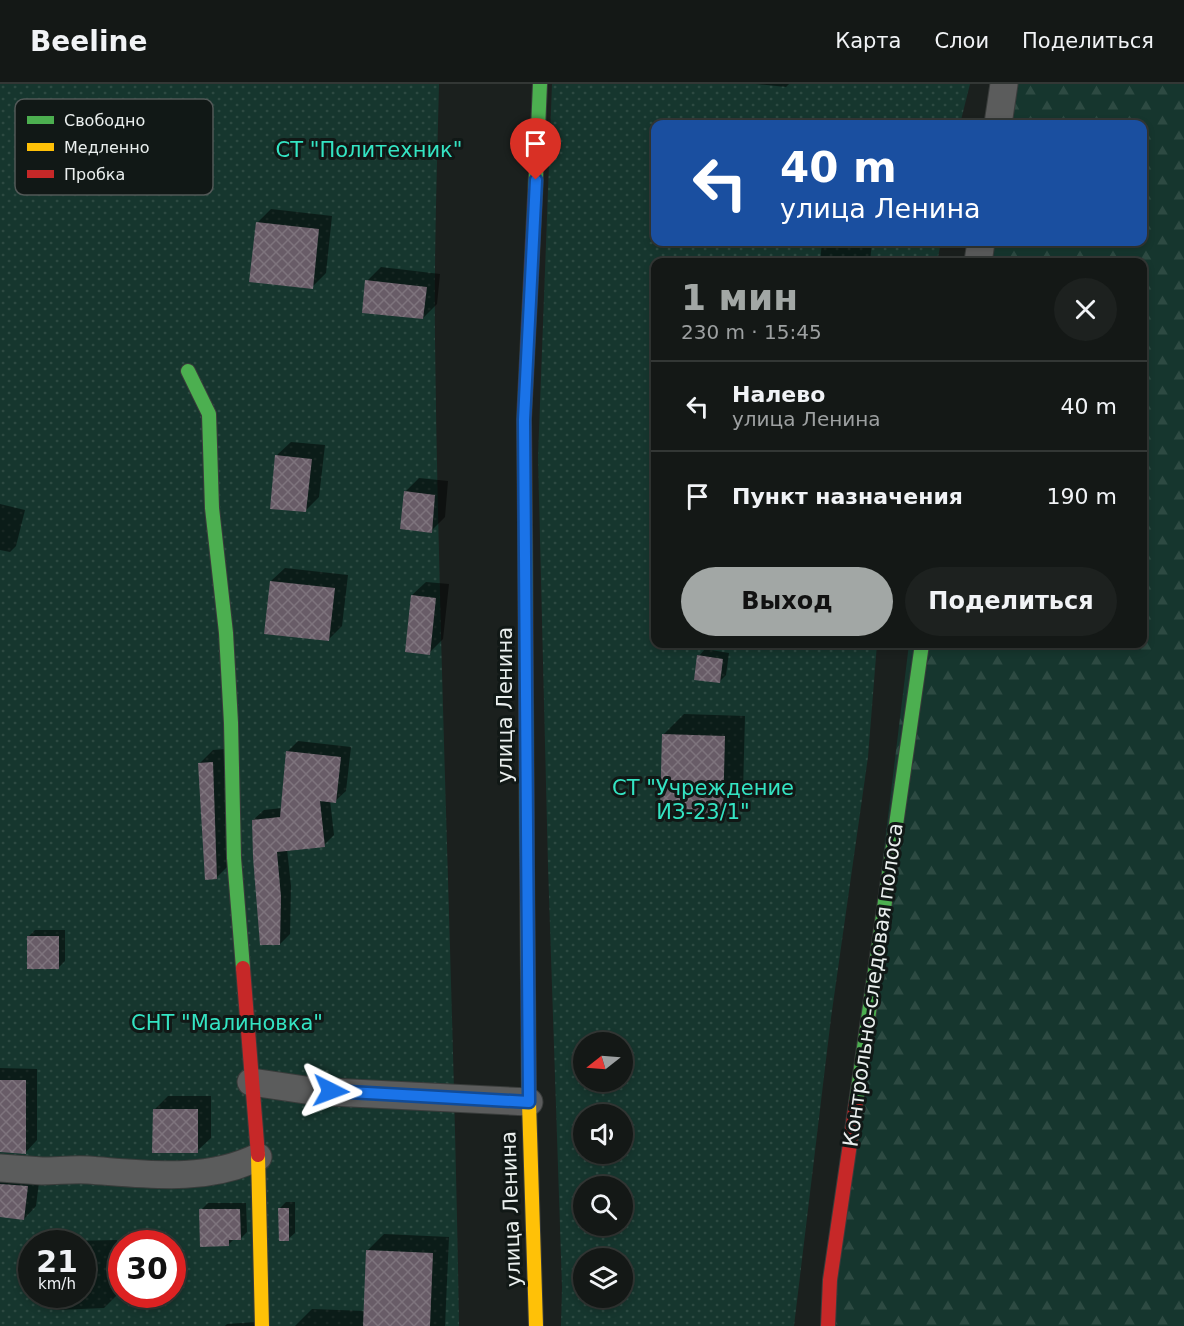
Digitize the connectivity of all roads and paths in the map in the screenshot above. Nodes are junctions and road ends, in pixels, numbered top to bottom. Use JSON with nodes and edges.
{"nodes":[{"id":1,"x":540,"y":84,"type":"edge"},
{"id":2,"x":1004,"y":84,"type":"edge"},
{"id":3,"x":999,"y":120,"type":"edge"},
{"id":4,"x":188,"y":371,"type":"dead end"},
{"id":5,"x":921,"y":648,"type":"edge"},
{"id":6,"x":251,"y":1082,"type":"junction"},
{"id":7,"x":529,"y":1102,"type":"junction"},
{"id":8,"x":258,"y":1157,"type":"junction"},
{"id":9,"x":0,"y":1168,"type":"edge"},
{"id":10,"x":262,"y":1326,"type":"edge"},
{"id":11,"x":536,"y":1326,"type":"edge"},
{"id":12,"x":828,"y":1326,"type":"edge"}],
"edges":[{"from":1,"to":7,"type":"street","name":"улица Ленина"},
{"from":2,"to":3,"type":"street"},
{"from":4,"to":6,"type":"street"},
{"from":5,"to":12,"type":"street","name":"Контрольно-следовая полоса"},
{"from":6,"to":7,"type":"street"},
{"from":6,"to":8,"type":"street"},
{"from":7,"to":11,"type":"street","name":"улица Ленина"},
{"from":8,"to":9,"type":"street"},
{"from":8,"to":10,"type":"street"}]}
